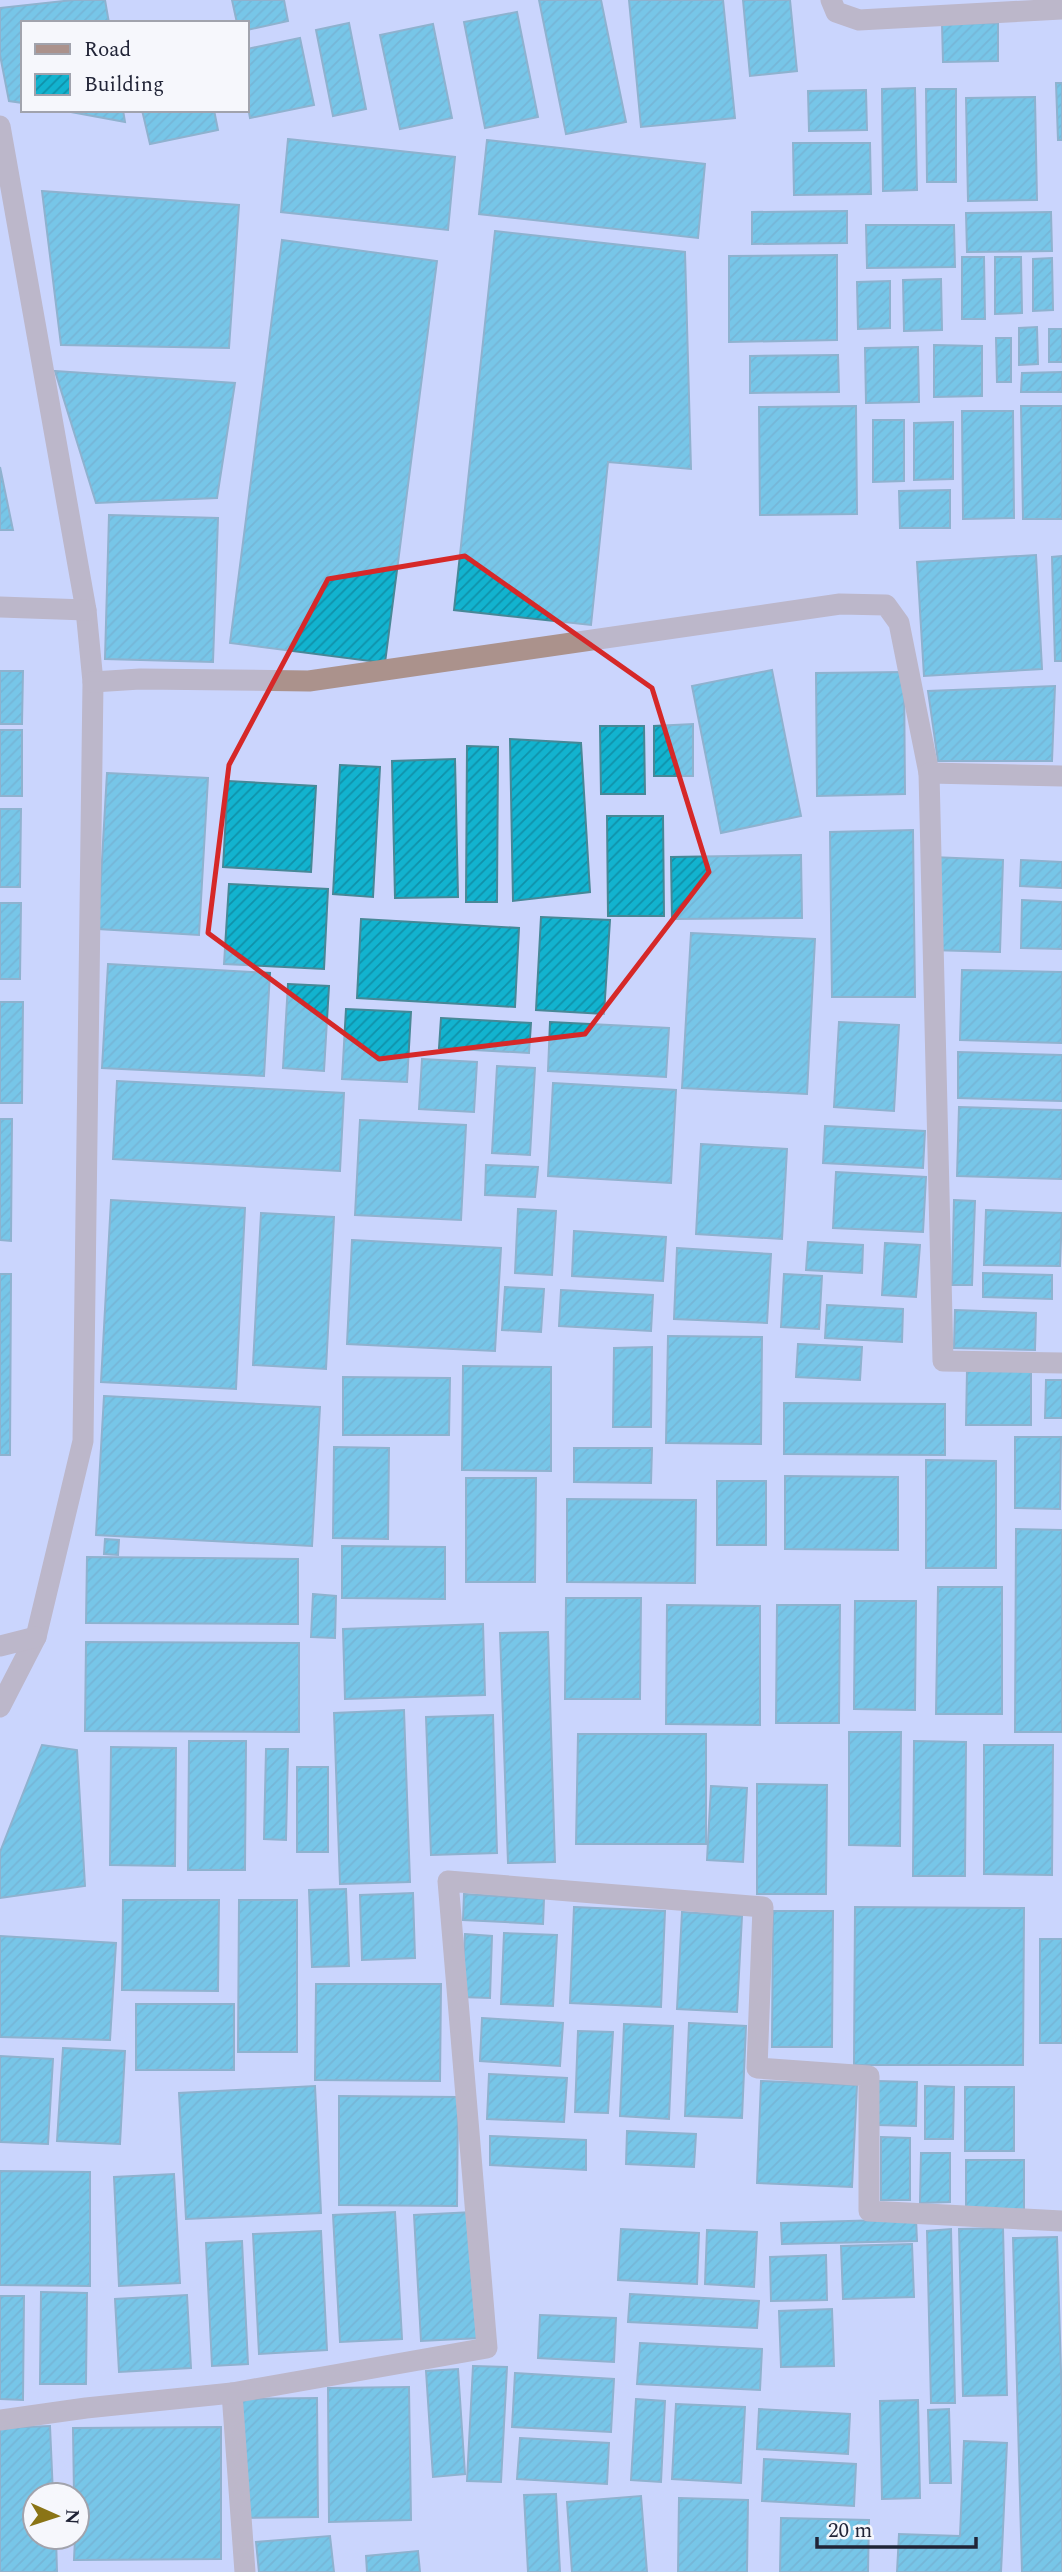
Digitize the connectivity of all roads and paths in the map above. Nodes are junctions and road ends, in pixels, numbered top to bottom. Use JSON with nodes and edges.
{"nodes":[{"id":1,"x":831,"y":0,"type":"edge"},
{"id":2,"x":1062,"y":9,"type":"edge"},
{"id":3,"x":0,"y":129,"type":"edge"},
{"id":4,"x":0,"y":607,"type":"edge"},
{"id":5,"x":86,"y":610,"type":"junction"},
{"id":6,"x":93,"y":682,"type":"junction"},
{"id":7,"x":929,"y":773,"type":"junction"},
{"id":8,"x":1062,"y":776,"type":"edge"},
{"id":9,"x":1062,"y":1363,"type":"edge"},
{"id":10,"x":36,"y":1637,"type":"junction"},
{"id":11,"x":0,"y":1646,"type":"edge"},
{"id":12,"x":0,"y":1707,"type":"edge"},
{"id":13,"x":1062,"y":2221,"type":"edge"},
{"id":14,"x":232,"y":2393,"type":"junction"},
{"id":15,"x":0,"y":2420,"type":"edge"},
{"id":16,"x":245,"y":2572,"type":"edge"}],
"edges":[{"from":1,"to":2,"type":"street"},
{"from":3,"to":5,"type":"street"},
{"from":4,"to":5,"type":"street"},
{"from":5,"to":6,"type":"street"},
{"from":6,"to":7,"type":"street"},
{"from":6,"to":10,"type":"street"},
{"from":7,"to":8,"type":"street"},
{"from":7,"to":9,"type":"street"},
{"from":10,"to":11,"type":"street"},
{"from":10,"to":12,"type":"street"},
{"from":13,"to":14,"type":"street"},
{"from":14,"to":15,"type":"street"},
{"from":14,"to":16,"type":"street"}]}
